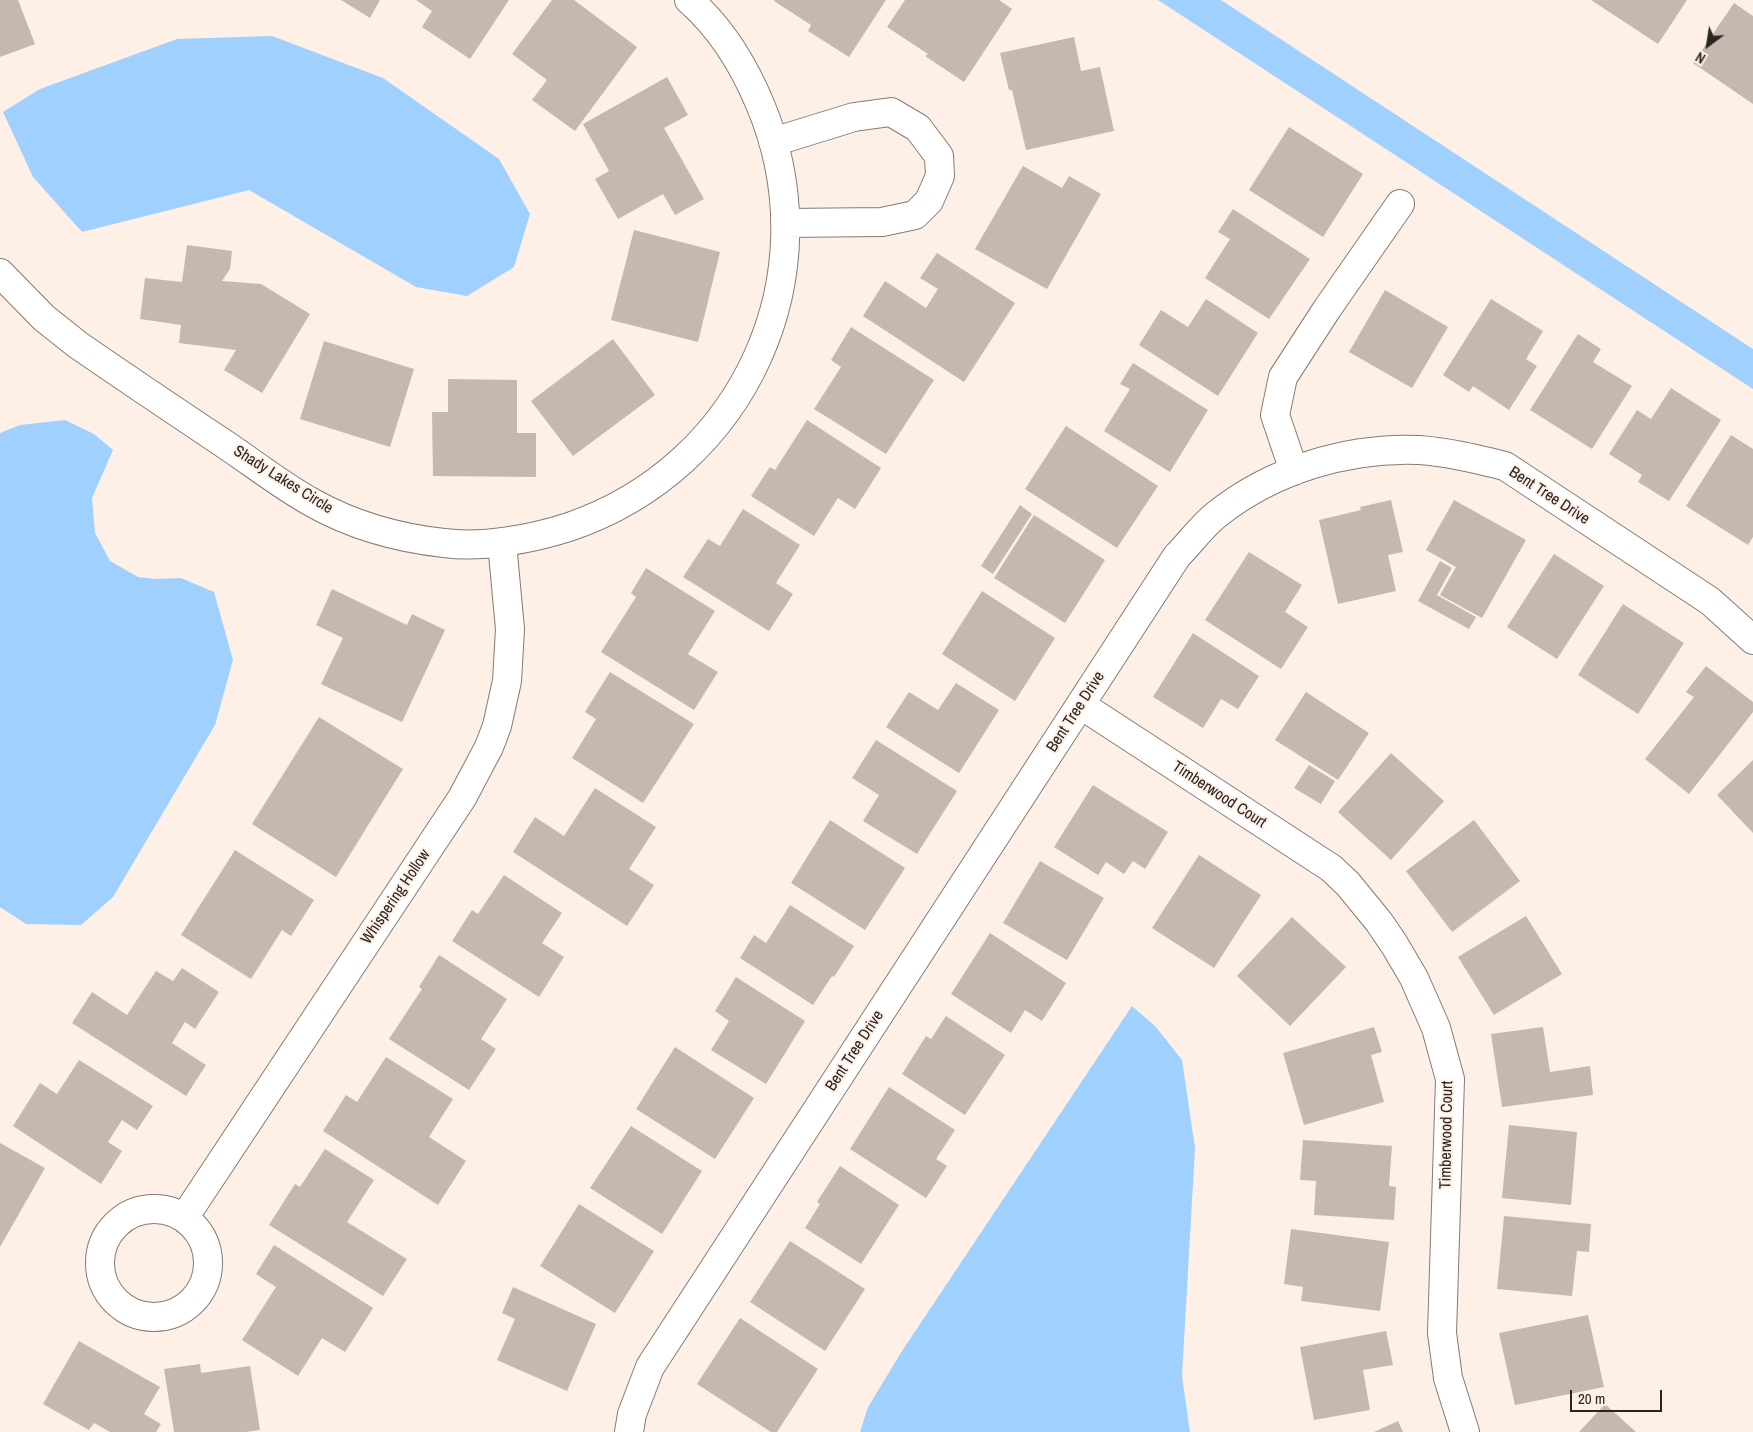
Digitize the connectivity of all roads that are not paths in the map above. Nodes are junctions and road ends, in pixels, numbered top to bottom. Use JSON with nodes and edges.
{"nodes":[{"id":1,"x":689,"y":0,"type":"edge"},
{"id":2,"x":773,"y":142,"type":"junction"},
{"id":3,"x":1400,"y":204,"type":"dead end"},
{"id":4,"x":785,"y":223,"type":"junction"},
{"id":5,"x":0,"y":273,"type":"edge"},
{"id":6,"x":1294,"y":472,"type":"junction"},
{"id":7,"x":502,"y":542,"type":"junction"},
{"id":8,"x":1753,"y":640,"type":"edge"},
{"id":9,"x":1081,"y":704,"type":"junction"},
{"id":10,"x":184,"y":1218,"type":"dead end"},
{"id":11,"x":629,"y":1432,"type":"edge"},
{"id":12,"x":1465,"y":1432,"type":"edge"}],
"edges":[{"from":1,"to":2,"type":"street","name":"Shady Lakes Circle"},
{"from":2,"to":4,"type":"street","name":"Shady Lakes Circle"},
{"from":2,"to":4,"type":"street"},
{"from":3,"to":6,"type":"street"},
{"from":4,"to":7,"type":"street","name":"Shady Lakes Circle"},
{"from":5,"to":7,"type":"street","name":"Shady Lakes Circle"},
{"from":6,"to":8,"type":"street","name":"Bent Tree Drive"},
{"from":6,"to":9,"type":"street","name":"Bent Tree Drive"},
{"from":7,"to":10,"type":"street","name":"Whispering Hollow"},
{"from":9,"to":11,"type":"street","name":"Bent Tree Drive"},
{"from":9,"to":12,"type":"street","name":"Timberwood Court"}]}
